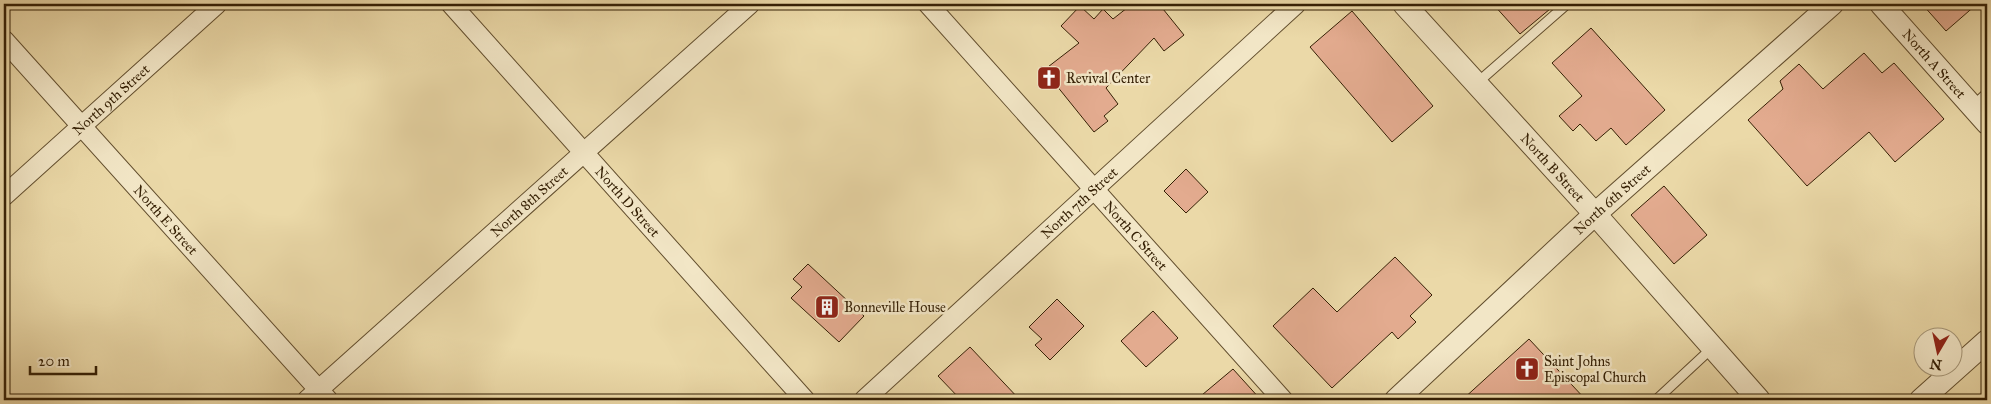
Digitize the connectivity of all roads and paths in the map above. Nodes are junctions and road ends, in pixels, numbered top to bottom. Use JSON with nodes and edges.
{"nodes":[{"id":1,"x":217,"y":4,"type":"edge"},
{"id":2,"x":451,"y":4,"type":"edge"},
{"id":3,"x":750,"y":4,"type":"edge"},
{"id":4,"x":928,"y":4,"type":"edge"},
{"id":5,"x":1296,"y":4,"type":"edge"},
{"id":6,"x":1404,"y":4,"type":"edge"},
{"id":7,"x":1567,"y":4,"type":"edge"},
{"id":8,"x":1832,"y":4,"type":"edge"},
{"id":9,"x":1881,"y":4,"type":"edge"},
{"id":10,"x":4,"y":40,"type":"edge"},
{"id":11,"x":1476,"y":84,"type":"junction"},
{"id":12,"x":1982,"y":108,"type":"edge"},
{"id":13,"x":81,"y":126,"type":"junction"},
{"id":14,"x":584,"y":152,"type":"junction"},
{"id":15,"x":1094,"y":190,"type":"junction"},
{"id":16,"x":4,"y":196,"type":"edge"},
{"id":17,"x":1595,"y":214,"type":"junction"},
{"id":18,"x":1987,"y":341,"type":"edge"},
{"id":19,"x":1712,"y":348,"type":"junction"},
{"id":20,"x":318,"y":397,"type":"edge"},
{"id":21,"x":805,"y":400,"type":"edge"},
{"id":22,"x":864,"y":400,"type":"edge"},
{"id":23,"x":1283,"y":400,"type":"edge"},
{"id":24,"x":1396,"y":400,"type":"edge"},
{"id":25,"x":1656,"y":400,"type":"edge"},
{"id":26,"x":1758,"y":400,"type":"edge"},
{"id":27,"x":1921,"y":400,"type":"edge"}],
"edges":[{"from":1,"to":13,"type":"street","name":"North 9th Street"},
{"from":2,"to":14,"type":"street","name":"North D Street"},
{"from":3,"to":14,"type":"street","name":"North 8th Street"},
{"from":4,"to":15,"type":"street","name":"North C Street"},
{"from":5,"to":15,"type":"street","name":"North 7th Street"},
{"from":6,"to":11,"type":"street","name":"North B Street"},
{"from":7,"to":11,"type":"lane"},
{"from":8,"to":17,"type":"street","name":"North 6th Street"},
{"from":9,"to":12,"type":"street","name":"North A Street"},
{"from":10,"to":13,"type":"street","name":"North E Street"},
{"from":11,"to":17,"type":"street","name":"North B Street"},
{"from":13,"to":16,"type":"street","name":"North 9th Street"},
{"from":13,"to":20,"type":"street","name":"North E Street"},
{"from":14,"to":20,"type":"street","name":"North 8th Street"},
{"from":14,"to":21,"type":"street","name":"North D Street"},
{"from":15,"to":22,"type":"street","name":"North 7th Street"},
{"from":15,"to":23,"type":"street","name":"North C Street"},
{"from":17,"to":19,"type":"street","name":"North B Street"},
{"from":17,"to":24,"type":"street","name":"North 6th Street"},
{"from":18,"to":27,"type":"street"},
{"from":19,"to":25,"type":"lane"},
{"from":19,"to":26,"type":"street","name":"North B Street"}]}
